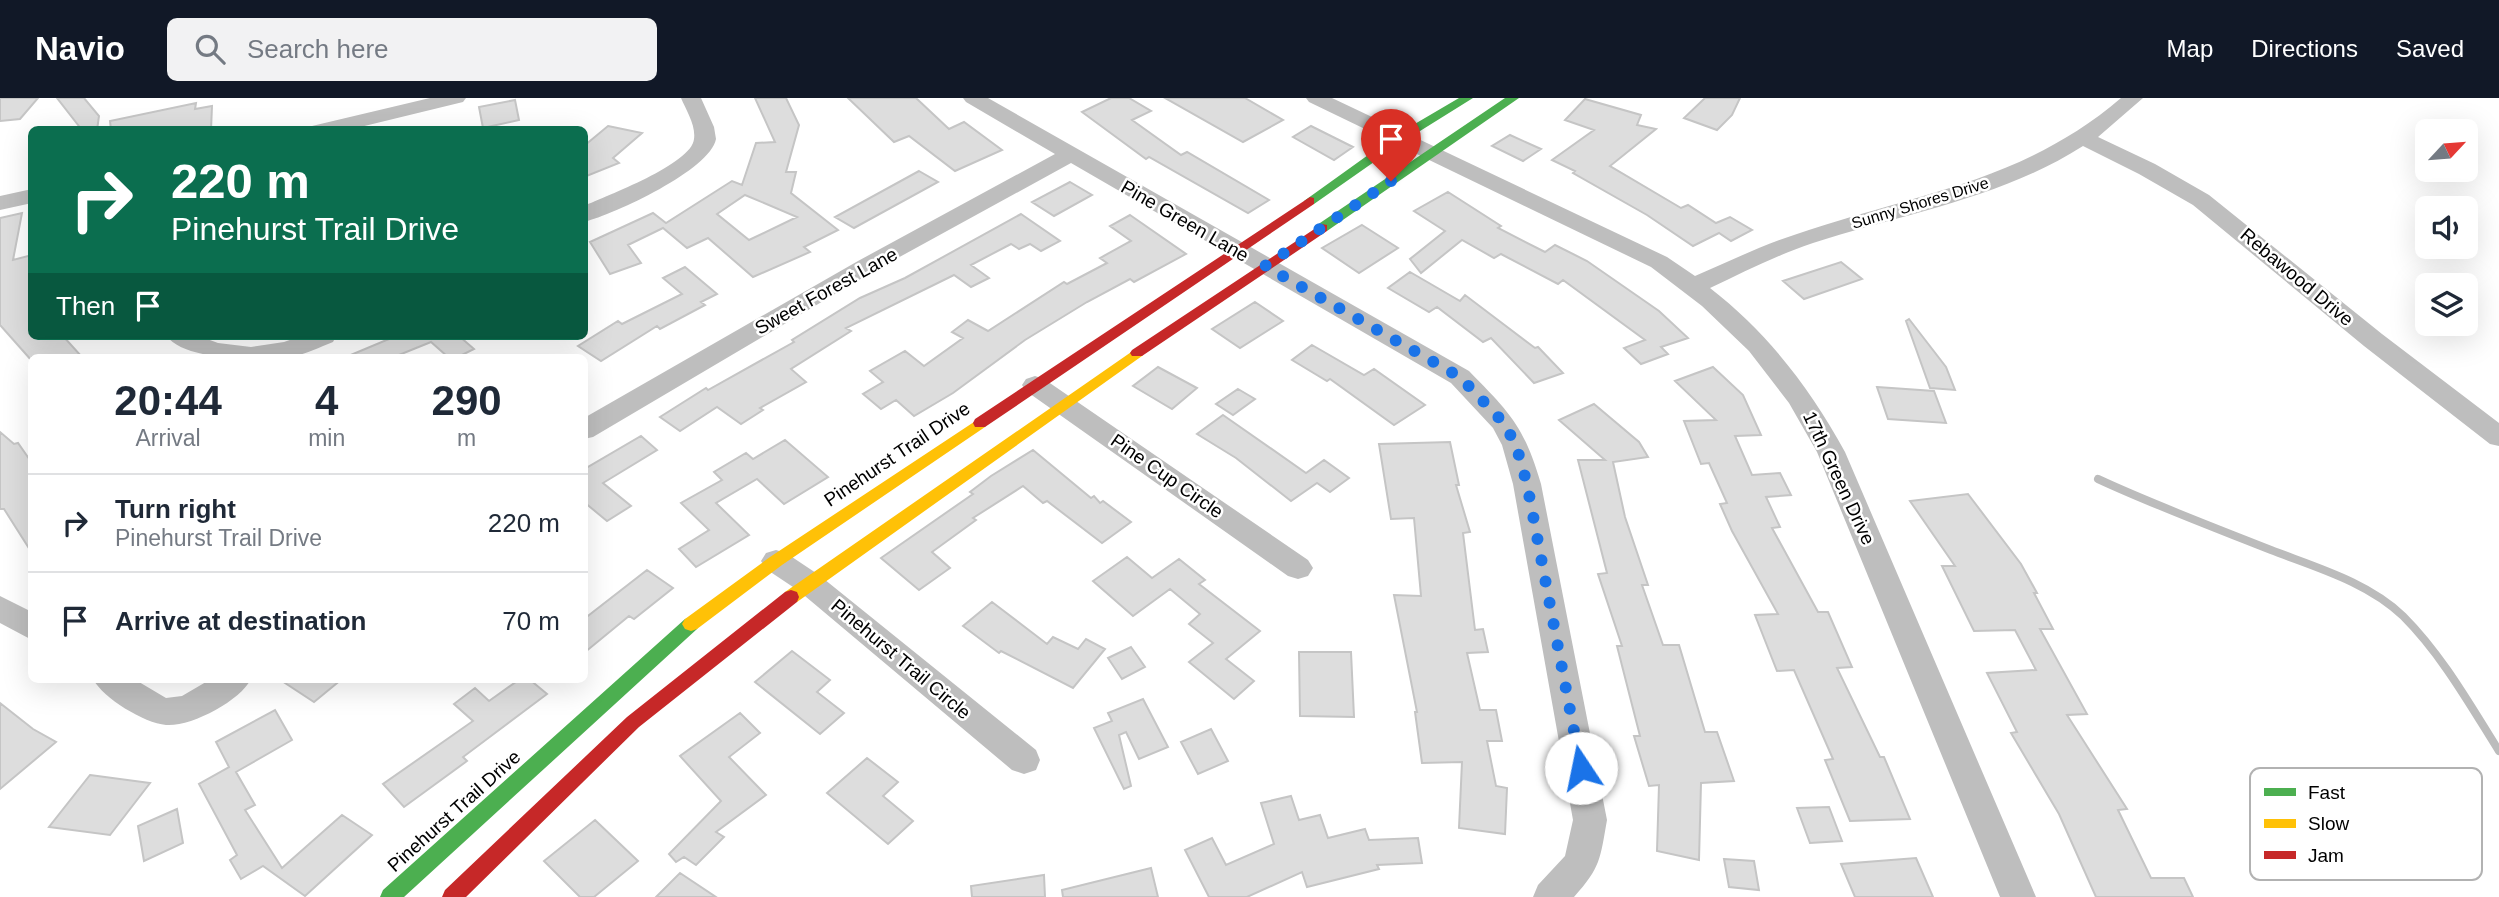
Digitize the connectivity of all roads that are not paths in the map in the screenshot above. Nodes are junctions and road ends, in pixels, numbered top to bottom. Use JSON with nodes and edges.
{"nodes":[{"id":1,"x":456,"y":98,"type":"edge"},
{"id":2,"x":691,"y":98,"type":"edge"},
{"id":3,"x":973,"y":98,"type":"edge"},
{"id":4,"x":1317,"y":98,"type":"edge"},
{"id":5,"x":1467,"y":98,"type":"edge"},
{"id":6,"x":1513,"y":98,"type":"edge"},
{"id":7,"x":2133,"y":98,"type":"edge"},
{"id":8,"x":405,"y":120,"type":"edge"},
{"id":9,"x":353,"y":126,"type":"edge"},
{"id":10,"x":1400,"y":138,"type":"junction"},
{"id":11,"x":2083,"y":138,"type":"junction"},
{"id":12,"x":1433,"y":153,"type":"junction"},
{"id":13,"x":1070,"y":155,"type":"junction"},
{"id":14,"x":28,"y":197,"type":"edge"},
{"id":15,"x":0,"y":203,"type":"edge"},
{"id":16,"x":588,"y":213,"type":"edge"},
{"id":17,"x":1238,"y":251,"type":"junction"},
{"id":18,"x":1265,"y":266,"type":"junction"},
{"id":19,"x":1695,"y":285,"type":"junction"},
{"id":20,"x":188,"y":340,"type":"edge"},
{"id":21,"x":315,"y":340,"type":"edge"},
{"id":22,"x":233,"y":354,"type":"edge"},
{"id":23,"x":264,"y":354,"type":"edge"},
{"id":24,"x":1035,"y":385,"type":"junction"},
{"id":25,"x":1062,"y":404,"type":"junction"},
{"id":26,"x":588,"y":428,"type":"edge"},
{"id":27,"x":2499,"y":437,"type":"edge"},
{"id":28,"x":776,"y":561,"type":"junction"},
{"id":29,"x":1298,"y":568,"type":"dead end"},
{"id":30,"x":809,"y":583,"type":"junction"},
{"id":31,"x":0,"y":608,"type":"edge"},
{"id":32,"x":28,"y":626,"type":"edge"},
{"id":33,"x":115,"y":683,"type":"edge"},
{"id":34,"x":229,"y":683,"type":"edge"},
{"id":35,"x":1024,"y":761,"type":"dead end"},
{"id":36,"x":404,"y":894,"type":"edge"},
{"id":37,"x":452,"y":897,"type":"edge"},
{"id":38,"x":1551,"y":897,"type":"edge"},
{"id":39,"x":2018,"y":897,"type":"edge"}],
"edges":[{"from":1,"to":8,"type":"street"},
{"from":2,"to":16,"type":"street"},
{"from":3,"to":13,"type":"street","name":"Pine Green Lane"},
{"from":4,"to":10,"type":"street","name":"17th Green Drive"},
{"from":5,"to":10,"type":"street","name":"Pinehurst Trail Drive"},
{"from":6,"to":12,"type":"street"},
{"from":7,"to":11,"type":"street","name":"Sunny Shores Drive"},
{"from":8,"to":9,"type":"street"},
{"from":10,"to":12,"type":"street","name":"17th Green Drive"},
{"from":10,"to":17,"type":"street","name":"Pinehurst Trail Drive"},
{"from":11,"to":19,"type":"street","name":"Sunny Shores Drive"},
{"from":11,"to":27,"type":"street","name":"Rebawood Drive"},
{"from":12,"to":18,"type":"street"},
{"from":12,"to":19,"type":"street","name":"17th Green Drive"},
{"from":13,"to":17,"type":"street","name":"Pine Green Lane"},
{"from":13,"to":26,"type":"street","name":"Sweet Forest Lane"},
{"from":14,"to":15,"type":"street"},
{"from":17,"to":18,"type":"street","name":"Pine Green Lane"},
{"from":17,"to":24,"type":"street","name":"Pinehurst Trail Drive"},
{"from":18,"to":25,"type":"street"},
{"from":18,"to":38,"type":"street","name":"Pine Green Lane"},
{"from":19,"to":39,"type":"street","name":"17th Green Drive"},
{"from":20,"to":22,"type":"street"},
{"from":21,"to":23,"type":"street"},
{"from":24,"to":25,"type":"street","name":"Pine Cup Circle"},
{"from":24,"to":28,"type":"street","name":"Pinehurst Trail Drive"},
{"from":25,"to":29,"type":"street","name":"Pine Cup Circle"},
{"from":25,"to":30,"type":"street"},
{"from":28,"to":30,"type":"street","name":"Pinehurst Trail Circle"},
{"from":28,"to":36,"type":"street","name":"Pinehurst Trail Drive"},
{"from":30,"to":35,"type":"street","name":"Pinehurst Trail Circle"},
{"from":30,"to":37,"type":"street"},
{"from":31,"to":32,"type":"street"},
{"from":33,"to":34,"type":"street"}]}
